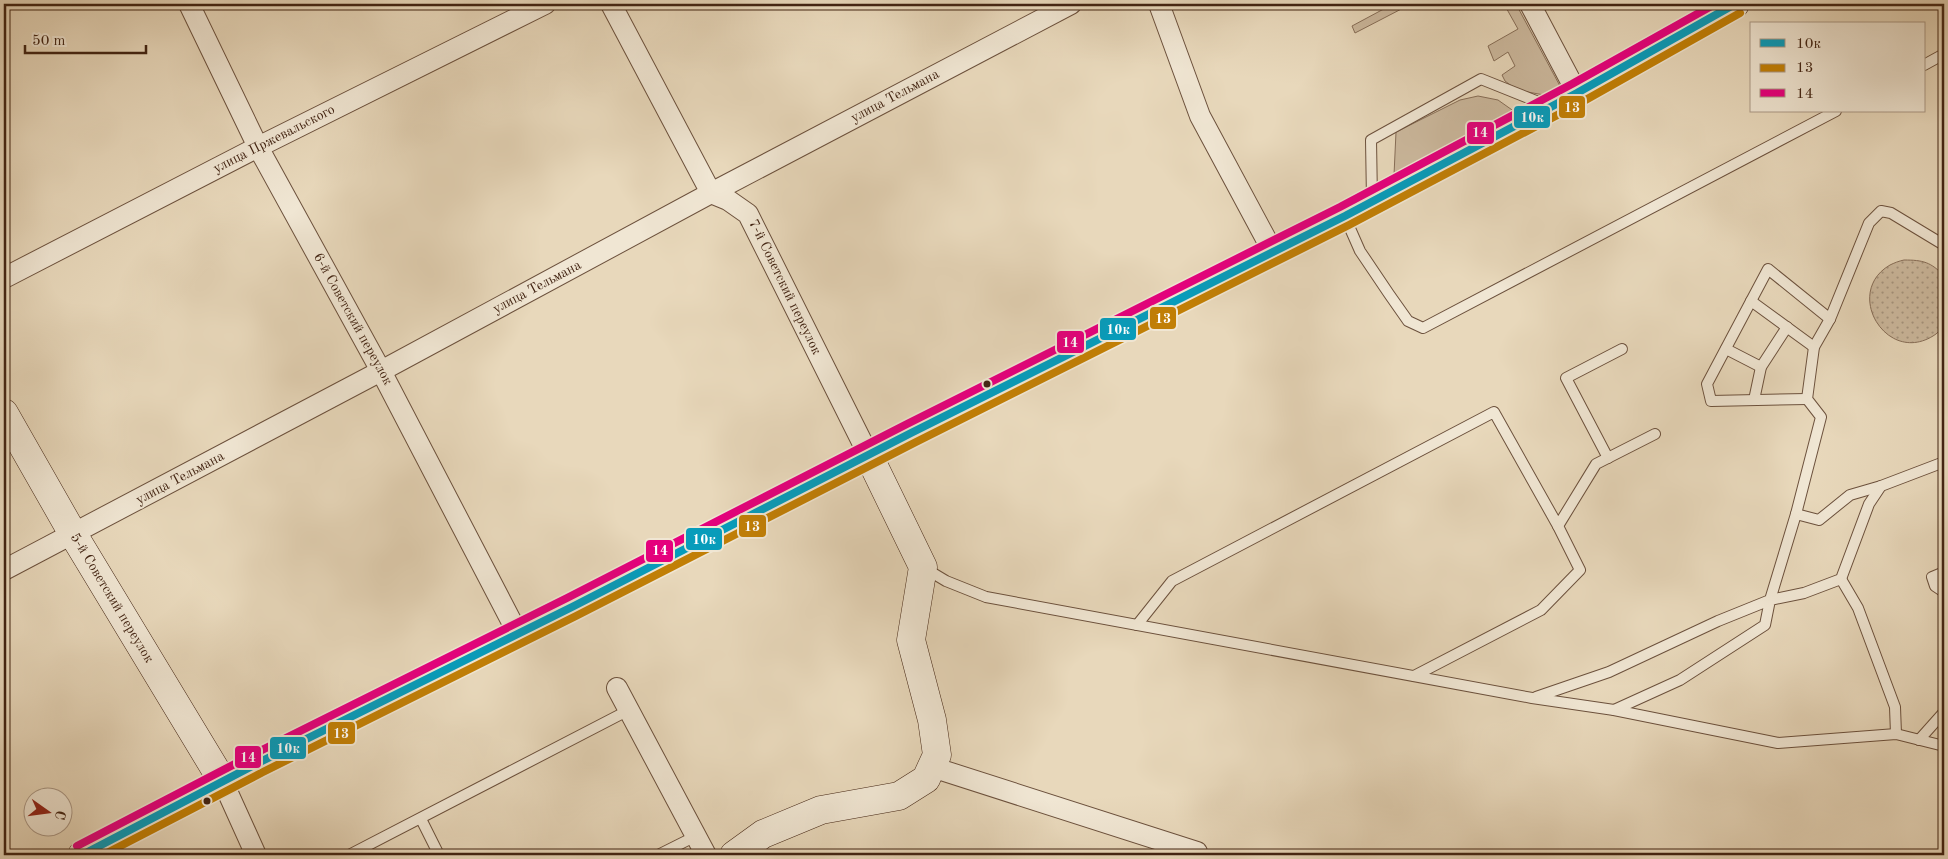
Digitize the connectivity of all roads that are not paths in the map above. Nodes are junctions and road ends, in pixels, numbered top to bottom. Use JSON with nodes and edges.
{"nodes":[{"id":1,"x":189,"y":4,"type":"edge"},
{"id":2,"x":545,"y":4,"type":"edge"},
{"id":3,"x":611,"y":4,"type":"edge"},
{"id":4,"x":1071,"y":4,"type":"edge"},
{"id":5,"x":1159,"y":4,"type":"edge"},
{"id":6,"x":1530,"y":4,"type":"edge"},
{"id":7,"x":1735,"y":4,"type":"edge"},
{"id":8,"x":1944,"y":54,"type":"edge"},
{"id":9,"x":1926,"y":64,"type":"edge"},
{"id":10,"x":1577,"y":93,"type":"junction"},
{"id":11,"x":1551,"y":107,"type":"junction"},
{"id":12,"x":1834,"y":112,"type":"edge"},
{"id":13,"x":258,"y":147,"type":"junction"},
{"id":14,"x":711,"y":193,"type":"junction"},
{"id":15,"x":1372,"y":201,"type":"junction"},
{"id":16,"x":1345,"y":216,"type":"junction"},
{"id":17,"x":1944,"y":245,"type":"edge"},
{"id":18,"x":1273,"y":252,"type":"junction"},
{"id":19,"x":4,"y":278,"type":"edge"},
{"id":20,"x":1751,"y":301,"type":"junction"},
{"id":21,"x":1830,"y":319,"type":"junction"},
{"id":22,"x":1787,"y":327,"type":"junction"},
{"id":23,"x":1814,"y":347,"type":"junction"},
{"id":24,"x":1622,"y":349,"type":"dead end"},
{"id":25,"x":1726,"y":349,"type":"junction"},
{"id":26,"x":1761,"y":367,"type":"junction"},
{"id":27,"x":381,"y":371,"type":"junction"},
{"id":28,"x":1807,"y":399,"type":"junction"},
{"id":29,"x":1754,"y":400,"type":"junction"},
{"id":30,"x":4,"y":413,"type":"edge"},
{"id":31,"x":1655,"y":434,"type":"dead end"},
{"id":32,"x":869,"y":456,"type":"junction"},
{"id":33,"x":1608,"y":458,"type":"junction"},
{"id":34,"x":1944,"y":462,"type":"edge"},
{"id":35,"x":1881,"y":486,"type":"junction"},
{"id":36,"x":1796,"y":514,"type":"junction"},
{"id":37,"x":1558,"y":526,"type":"junction"},
{"id":38,"x":73,"y":534,"type":"junction"},
{"id":39,"x":922,"y":567,"type":"junction"},
{"id":40,"x":4,"y":570,"type":"edge"},
{"id":41,"x":1944,"y":572,"type":"edge"},
{"id":42,"x":1841,"y":580,"type":"junction"},
{"id":43,"x":1944,"y":592,"type":"edge"},
{"id":44,"x":1770,"y":600,"type":"junction"},
{"id":45,"x":1136,"y":625,"type":"junction"},
{"id":46,"x":518,"y":634,"type":"junction"},
{"id":47,"x":1414,"y":676,"type":"junction"},
{"id":48,"x":617,"y":688,"type":"dead end"},
{"id":49,"x":1532,"y":698,"type":"junction"},
{"id":50,"x":629,"y":710,"type":"junction"},
{"id":51,"x":1614,"y":710,"type":"junction"},
{"id":52,"x":1944,"y":712,"type":"edge"},
{"id":53,"x":1896,"y":734,"type":"junction"},
{"id":54,"x":1919,"y":740,"type":"junction"},
{"id":55,"x":1944,"y":746,"type":"edge"},
{"id":56,"x":932,"y":767,"type":"junction"},
{"id":57,"x":222,"y":782,"type":"junction"},
{"id":58,"x":421,"y":819,"type":"junction"},
{"id":59,"x":696,"y":836,"type":"junction"},
{"id":60,"x":1197,"y":852,"type":"dead end"},
{"id":61,"x":82,"y":855,"type":"edge"},
{"id":62,"x":256,"y":855,"type":"edge"},
{"id":63,"x":349,"y":855,"type":"edge"},
{"id":64,"x":439,"y":855,"type":"edge"},
{"id":65,"x":658,"y":855,"type":"edge"},
{"id":66,"x":706,"y":855,"type":"edge"},
{"id":67,"x":734,"y":855,"type":"edge"}],
"edges":[{"from":1,"to":13,"type":"street","name":"6-й Советский переулок"},
{"from":2,"to":13,"type":"street","name":"улица Пржевальского"},
{"from":3,"to":14,"type":"street"},
{"from":4,"to":14,"type":"street","name":"улица Тельмана"},
{"from":5,"to":18,"type":"street"},
{"from":6,"to":10,"type":"street"},
{"from":7,"to":10,"type":"main road"},
{"from":8,"to":9,"type":"lane"},
{"from":10,"to":11,"type":"main road"},
{"from":11,"to":15,"type":"main road"},
{"from":11,"to":15,"type":"lane"},
{"from":12,"to":16,"type":"lane"},
{"from":13,"to":19,"type":"street","name":"улица Пржевальского"},
{"from":13,"to":27,"type":"street","name":"6-й Советский переулок"},
{"from":14,"to":27,"type":"street","name":"улица Тельмана"},
{"from":14,"to":32,"type":"street","name":"7-й Советский переулок"},
{"from":15,"to":16,"type":"main road"},
{"from":16,"to":18,"type":"main road"},
{"from":17,"to":21,"type":"lane"},
{"from":18,"to":32,"type":"main road"},
{"from":20,"to":21,"type":"lane"},
{"from":20,"to":22,"type":"lane"},
{"from":20,"to":25,"type":"lane"},
{"from":21,"to":23,"type":"lane"},
{"from":22,"to":23,"type":"lane"},
{"from":22,"to":26,"type":"lane"},
{"from":23,"to":28,"type":"lane"},
{"from":24,"to":33,"type":"lane"},
{"from":25,"to":26,"type":"lane"},
{"from":25,"to":29,"type":"lane"},
{"from":26,"to":29,"type":"lane"},
{"from":27,"to":38,"type":"street","name":"улица Тельмана"},
{"from":27,"to":46,"type":"street","name":"6-й Советский переулок"},
{"from":28,"to":29,"type":"lane"},
{"from":28,"to":36,"type":"lane"},
{"from":30,"to":38,"type":"main road","name":"5-й Советский переулок"},
{"from":31,"to":33,"type":"lane"},
{"from":32,"to":39,"type":"main road"},
{"from":32,"to":46,"type":"main road"},
{"from":33,"to":37,"type":"lane"},
{"from":34,"to":35,"type":"lane"},
{"from":35,"to":36,"type":"lane"},
{"from":35,"to":42,"type":"lane"},
{"from":36,"to":44,"type":"lane"},
{"from":37,"to":45,"type":"lane"},
{"from":37,"to":47,"type":"lane"},
{"from":38,"to":40,"type":"street","name":"улица Тельмана"},
{"from":38,"to":57,"type":"main road","name":"5-й Советский переулок"},
{"from":39,"to":45,"type":"lane"},
{"from":39,"to":56,"type":"main road"},
{"from":41,"to":43,"type":"lane"},
{"from":42,"to":44,"type":"lane"},
{"from":42,"to":53,"type":"lane"},
{"from":44,"to":49,"type":"lane"},
{"from":44,"to":51,"type":"lane"},
{"from":45,"to":47,"type":"lane"},
{"from":46,"to":57,"type":"main road"},
{"from":47,"to":49,"type":"lane"},
{"from":48,"to":50,"type":"street"},
{"from":49,"to":51,"type":"lane"},
{"from":50,"to":58,"type":"lane"},
{"from":50,"to":59,"type":"street"},
{"from":51,"to":53,"type":"lane"},
{"from":52,"to":54,"type":"lane"},
{"from":53,"to":54,"type":"lane"},
{"from":54,"to":55,"type":"lane"},
{"from":56,"to":60,"type":"street"},
{"from":56,"to":67,"type":"main road"},
{"from":57,"to":61,"type":"main road"},
{"from":57,"to":62,"type":"street"},
{"from":58,"to":63,"type":"lane"},
{"from":58,"to":64,"type":"lane"},
{"from":59,"to":65,"type":"lane"},
{"from":59,"to":66,"type":"street"}]}
